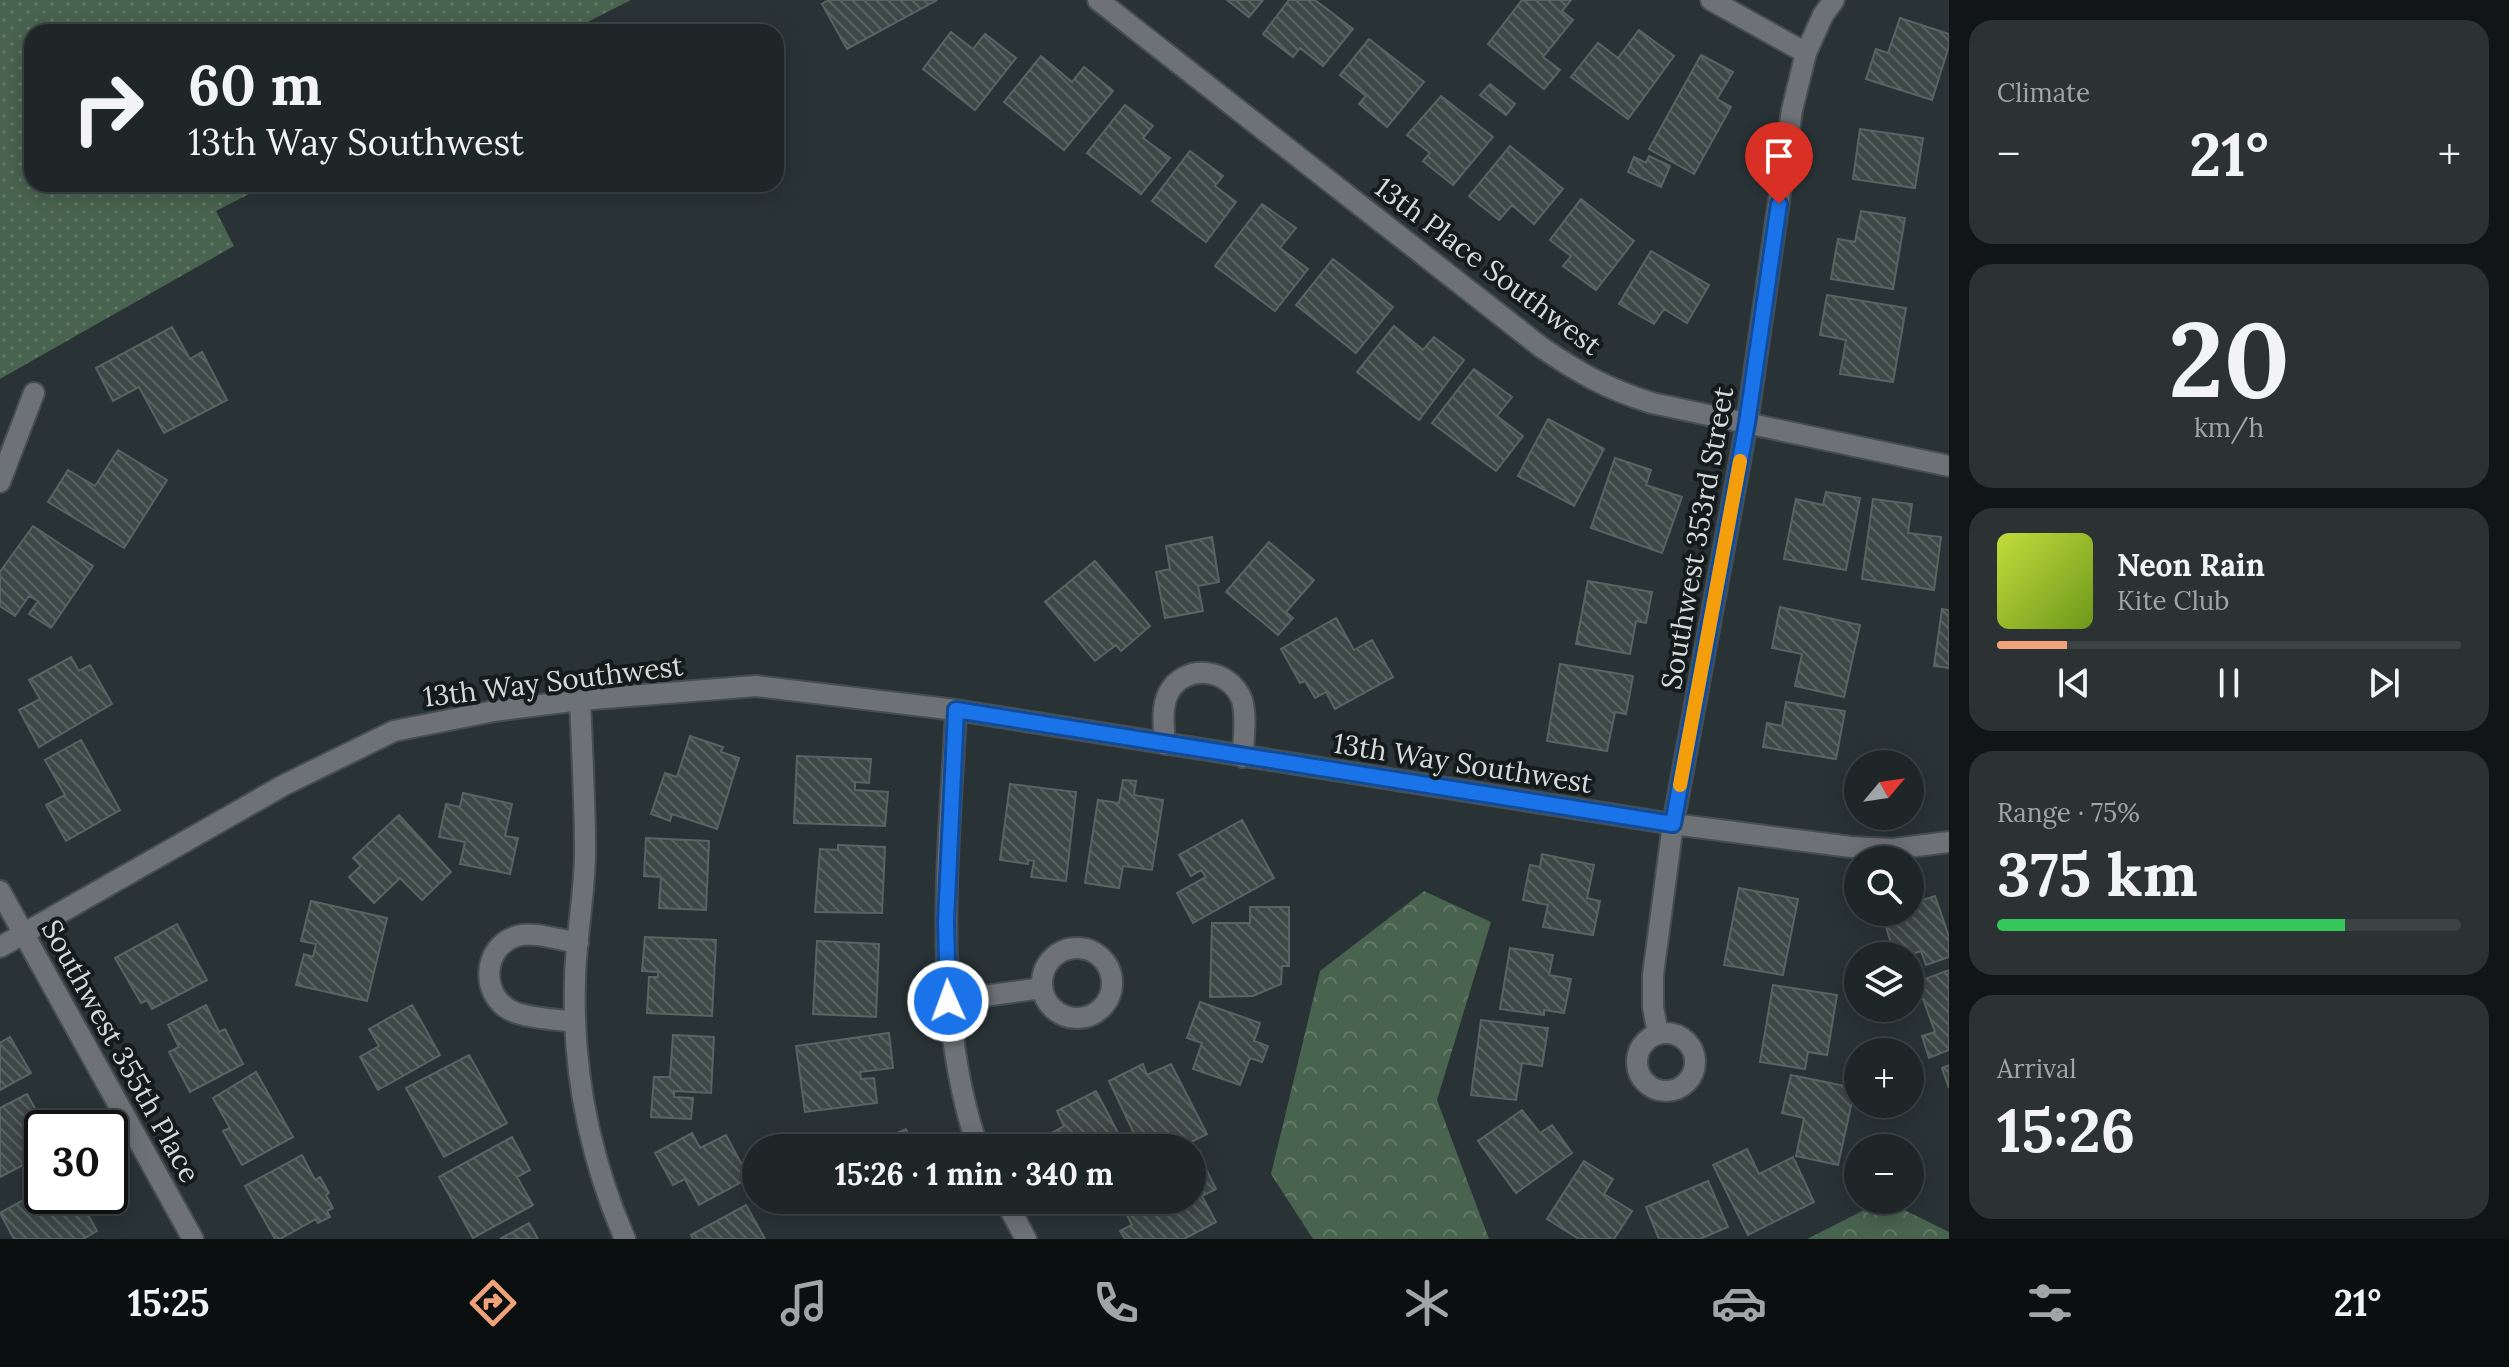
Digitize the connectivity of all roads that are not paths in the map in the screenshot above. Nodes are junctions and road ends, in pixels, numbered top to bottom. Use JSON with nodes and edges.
{"nodes":[{"id":1,"x":1098,"y":0,"type":"edge"},
{"id":2,"x":1711,"y":0,"type":"edge"},
{"id":3,"x":1834,"y":0,"type":"edge"},
{"id":4,"x":1806,"y":53,"type":"junction"},
{"id":5,"x":34,"y":393,"type":"dead end"},
{"id":6,"x":1747,"y":423,"type":"junction"},
{"id":7,"x":1949,"y":466,"type":"edge"},
{"id":8,"x":0,"y":482,"type":"edge"},
{"id":9,"x":580,"y":700,"type":"junction"},
{"id":10,"x":956,"y":710,"type":"junction"},
{"id":11,"x":1165,"y":744,"type":"junction"},
{"id":12,"x":1243,"y":757,"type":"junction"},
{"id":13,"x":1673,"y":824,"type":"junction"},
{"id":14,"x":1949,"y":842,"type":"edge"},
{"id":15,"x":0,"y":891,"type":"edge"},
{"id":16,"x":24,"y":934,"type":"junction"},
{"id":17,"x":578,"y":943,"type":"junction"},
{"id":18,"x":0,"y":947,"type":"edge"},
{"id":19,"x":1042,"y":988,"type":"dead end"},
{"id":20,"x":948,"y":1001,"type":"junction"},
{"id":21,"x":575,"y":1022,"type":"junction"},
{"id":22,"x":1658,"y":1034,"type":"dead end"},
{"id":23,"x":974,"y":1134,"type":"edge"},
{"id":24,"x":1013,"y":1214,"type":"edge"},
{"id":25,"x":193,"y":1239,"type":"edge"},
{"id":26,"x":625,"y":1239,"type":"edge"},
{"id":27,"x":1026,"y":1239,"type":"edge"}],
"edges":[{"from":1,"to":6,"type":"street","name":"13th Place Southwest"},
{"from":2,"to":4,"type":"street"},
{"from":3,"to":4,"type":"street","name":"Southwest 353rd Street"},
{"from":4,"to":6,"type":"street","name":"Southwest 353rd Street"},
{"from":5,"to":8,"type":"street"},
{"from":6,"to":7,"type":"street","name":"13th Place Southwest"},
{"from":6,"to":13,"type":"street","name":"Southwest 353rd Street"},
{"from":9,"to":10,"type":"street","name":"13th Way Southwest"},
{"from":9,"to":16,"type":"street","name":"13th Way Southwest"},
{"from":9,"to":17,"type":"street"},
{"from":10,"to":11,"type":"street","name":"13th Way Southwest"},
{"from":10,"to":20,"type":"street"},
{"from":11,"to":12,"type":"street","name":"13th Way Southwest"},
{"from":11,"to":12,"type":"street"},
{"from":12,"to":13,"type":"street","name":"13th Way Southwest"},
{"from":13,"to":14,"type":"street","name":"13th Way Southwest"},
{"from":13,"to":22,"type":"street","name":"Southwest 353rd Street"},
{"from":15,"to":16,"type":"street","name":"Southwest 355th Place"},
{"from":16,"to":18,"type":"street","name":"13th Way Southwest"},
{"from":16,"to":25,"type":"street","name":"Southwest 355th Place"},
{"from":17,"to":21,"type":"street"},
{"from":17,"to":21,"type":"street"},
{"from":19,"to":20,"type":"street"},
{"from":20,"to":23,"type":"street"},
{"from":21,"to":26,"type":"street"},
{"from":24,"to":27,"type":"street"}]}
